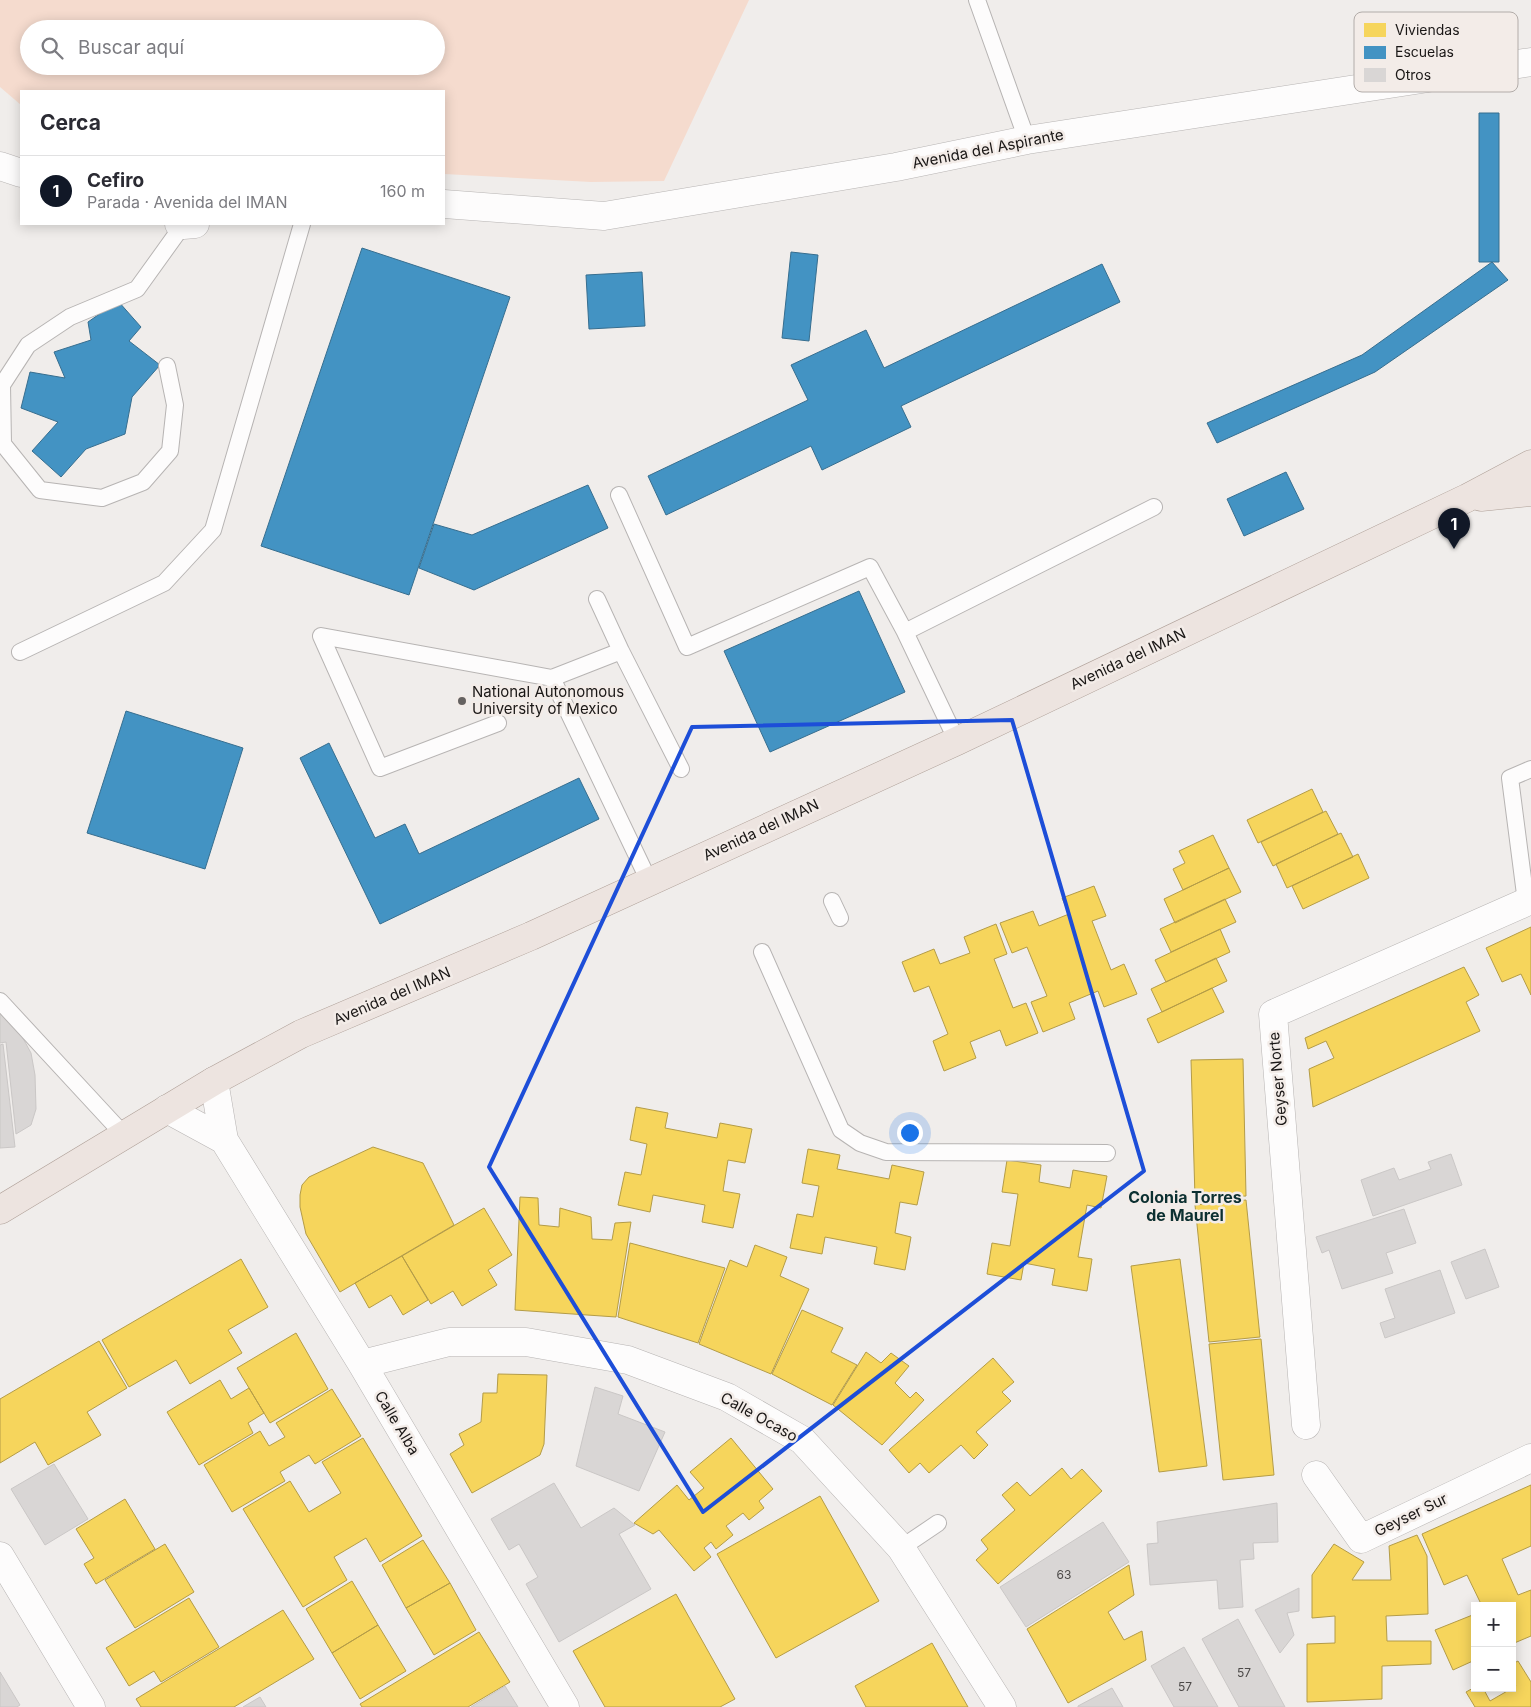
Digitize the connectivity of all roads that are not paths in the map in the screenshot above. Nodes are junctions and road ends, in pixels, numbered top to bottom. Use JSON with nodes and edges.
{"nodes":[{"id":1,"x":976,"y":0,"type":"edge"},
{"id":2,"x":1531,"y":62,"type":"edge"},
{"id":3,"x":1518,"y":64,"type":"edge"},
{"id":4,"x":1354,"y":89,"type":"edge"},
{"id":5,"x":1028,"y":140,"type":"junction"},
{"id":6,"x":0,"y":166,"type":"edge"},
{"id":7,"x":20,"y":173,"type":"edge"},
{"id":8,"x":445,"y":204,"type":"edge"},
{"id":9,"x":185,"y":225,"type":"edge"},
{"id":10,"x":302,"y":225,"type":"edge"},
{"id":11,"x":168,"y":366,"type":"dead end"},
{"id":12,"x":1531,"y":464,"type":"edge"},
{"id":13,"x":1531,"y":492,"type":"edge"},
{"id":14,"x":619,"y":495,"type":"dead end"},
{"id":15,"x":1467,"y":498,"type":"junction"},
{"id":16,"x":1154,"y":507,"type":"dead end"},
{"id":17,"x":597,"y":599,"type":"dead end"},
{"id":18,"x":905,"y":632,"type":"junction"},
{"id":19,"x":622,"y":651,"type":"junction"},
{"id":20,"x":20,"y":652,"type":"dead end"},
{"id":21,"x":552,"y":678,"type":"junction"},
{"id":22,"x":498,"y":723,"type":"dead end"},
{"id":23,"x":957,"y":741,"type":"junction"},
{"id":24,"x":1531,"y":769,"type":"edge"},
{"id":25,"x":680,"y":770,"type":"dead end"},
{"id":26,"x":649,"y":881,"type":"junction"},
{"id":27,"x":832,"y":900,"type":"dead end"},
{"id":28,"x":1529,"y":901,"type":"edge"},
{"id":29,"x":840,"y":918,"type":"dead end"},
{"id":30,"x":762,"y":952,"type":"dead end"},
{"id":31,"x":0,"y":1001,"type":"edge"},
{"id":32,"x":214,"y":1081,"type":"junction"},
{"id":33,"x":168,"y":1109,"type":"junction"},
{"id":34,"x":124,"y":1135,"type":"junction"},
{"id":35,"x":224,"y":1140,"type":"junction"},
{"id":36,"x":1107,"y":1153,"type":"dead end"},
{"id":37,"x":0,"y":1210,"type":"edge"},
{"id":38,"x":362,"y":1364,"type":"junction"},
{"id":39,"x":1306,"y":1425,"type":"dead end"},
{"id":40,"x":1531,"y":1458,"type":"edge"},
{"id":41,"x":1316,"y":1475,"type":"dead end"},
{"id":42,"x":938,"y":1523,"type":"dead end"},
{"id":43,"x":901,"y":1548,"type":"junction"},
{"id":44,"x":0,"y":1556,"type":"edge"},
{"id":45,"x":91,"y":1707,"type":"edge"},
{"id":46,"x":566,"y":1707,"type":"edge"},
{"id":47,"x":1002,"y":1707,"type":"edge"}],
"edges":[{"from":1,"to":5,"type":"lane"},
{"from":2,"to":3,"type":"street","name":"Avenida del Aspirante"},
{"from":4,"to":5,"type":"street","name":"Avenida del Aspirante"},
{"from":5,"to":8,"type":"street","name":"Avenida del Aspirante"},
{"from":6,"to":7,"type":"street"},
{"from":9,"to":11,"type":"lane"},
{"from":10,"to":20,"type":"lane"},
{"from":12,"to":15,"type":"main road","name":"Avenida del IMAN"},
{"from":13,"to":15,"type":"main road"},
{"from":14,"to":18,"type":"lane"},
{"from":15,"to":23,"type":"main road","name":"Avenida del IMAN"},
{"from":16,"to":18,"type":"lane"},
{"from":17,"to":19,"type":"lane"},
{"from":18,"to":23,"type":"lane"},
{"from":19,"to":21,"type":"lane"},
{"from":19,"to":25,"type":"lane"},
{"from":21,"to":22,"type":"lane"},
{"from":21,"to":26,"type":"lane"},
{"from":23,"to":26,"type":"main road","name":"Avenida del IMAN"},
{"from":24,"to":28,"type":"lane"},
{"from":26,"to":32,"type":"main road","name":"Avenida del IMAN"},
{"from":27,"to":29,"type":"lane"},
{"from":28,"to":39,"type":"street","name":"Geyser Norte"},
{"from":30,"to":36,"type":"lane"},
{"from":31,"to":34,"type":"lane"},
{"from":32,"to":33,"type":"main road","name":"Avenida del IMAN"},
{"from":32,"to":35,"type":"street","name":"Calle Alba"},
{"from":33,"to":34,"type":"main road","name":"Avenida del IMAN"},
{"from":33,"to":35,"type":"street","name":"Calle Alba"},
{"from":34,"to":37,"type":"main road","name":"Avenida del IMAN"},
{"from":35,"to":38,"type":"street","name":"Calle Alba"},
{"from":38,"to":43,"type":"street","name":"Calle Ocaso"},
{"from":38,"to":46,"type":"street","name":"Calle Alba"},
{"from":40,"to":41,"type":"street","name":"Geyser Sur"},
{"from":42,"to":43,"type":"lane"},
{"from":43,"to":47,"type":"street","name":"Calle Ocaso"},
{"from":44,"to":45,"type":"street"}]}
